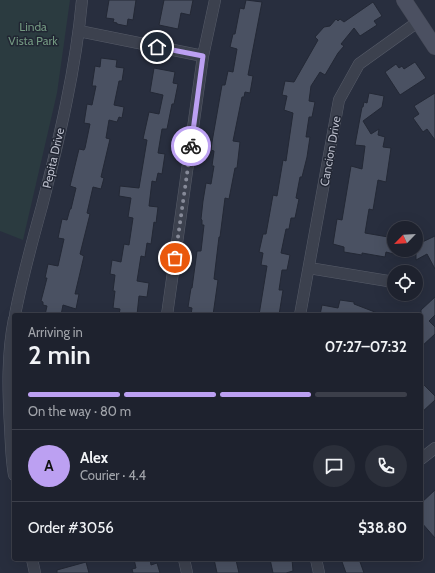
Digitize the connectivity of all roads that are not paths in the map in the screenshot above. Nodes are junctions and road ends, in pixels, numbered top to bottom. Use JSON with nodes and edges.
{"nodes":[{"id":1,"x":82,"y":0,"type":"edge"},
{"id":2,"x":215,"y":0,"type":"edge"},
{"id":3,"x":404,"y":0,"type":"edge"},
{"id":4,"x":419,"y":21,"type":"junction"},
{"id":5,"x":79,"y":31,"type":"junction"},
{"id":6,"x":435,"y":47,"type":"edge"},
{"id":7,"x":203,"y":56,"type":"junction"},
{"id":8,"x":309,"y":268,"type":"junction"},
{"id":9,"x":387,"y":281,"type":"edge"},
{"id":10,"x":15,"y":313,"type":"edge"},
{"id":11,"x":166,"y":313,"type":"edge"},
{"id":12,"x":300,"y":313,"type":"edge"},
{"id":13,"x":12,"y":328,"type":"edge"},
{"id":14,"x":435,"y":448,"type":"edge"},
{"id":15,"x":423,"y":457,"type":"edge"},
{"id":16,"x":12,"y":463,"type":"edge"},
{"id":17,"x":32,"y":561,"type":"edge"},
{"id":18,"x":184,"y":561,"type":"edge"},
{"id":19,"x":317,"y":561,"type":"edge"},
{"id":20,"x":35,"y":573,"type":"edge"},
{"id":21,"x":187,"y":573,"type":"edge"},
{"id":22,"x":320,"y":573,"type":"edge"}],
"edges":[{"from":1,"to":5,"type":"street","name":"Pepita Drive"},
{"from":2,"to":7,"type":"street"},
{"from":3,"to":4,"type":"street"},
{"from":4,"to":6,"type":"street"},
{"from":4,"to":8,"type":"street","name":"Cancion Drive"},
{"from":5,"to":7,"type":"street"},
{"from":5,"to":10,"type":"street","name":"Pepita Drive"},
{"from":7,"to":11,"type":"street"},
{"from":8,"to":9,"type":"street"},
{"from":8,"to":12,"type":"street","name":"Cancion Drive"},
{"from":13,"to":16,"type":"street"},
{"from":14,"to":15,"type":"street"},
{"from":17,"to":20,"type":"street"},
{"from":18,"to":21,"type":"street"},
{"from":19,"to":22,"type":"street"}]}
